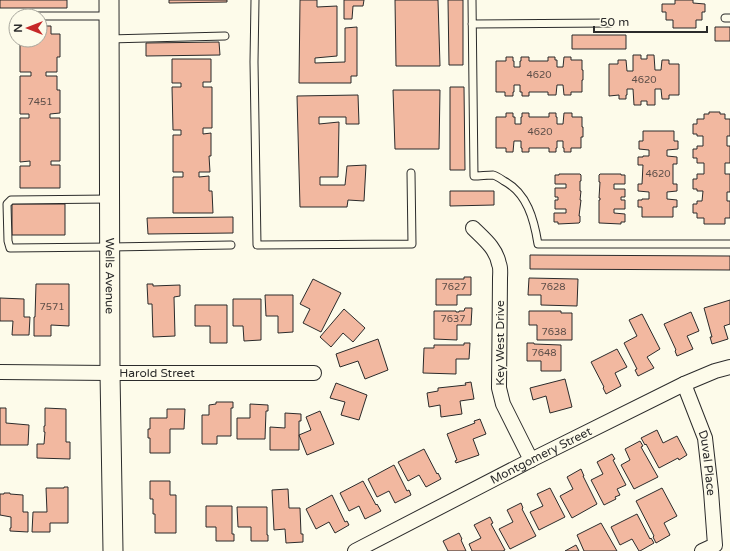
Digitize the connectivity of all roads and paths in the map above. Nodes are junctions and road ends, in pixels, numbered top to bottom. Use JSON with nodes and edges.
{"nodes":[{"id":1,"x":254,"y":0,"type":"edge"},
{"id":2,"x":472,"y":0,"type":"edge"},
{"id":3,"x":109,"y":8,"type":"edge"},
{"id":4,"x":48,"y":14,"type":"edge"},
{"id":5,"x":610,"y":23,"type":"dead end"},
{"id":6,"x":472,"y":24,"type":"junction"},
{"id":7,"x":225,"y":36,"type":"dead end"},
{"id":8,"x":109,"y":39,"type":"junction"},
{"id":9,"x":411,"y":173,"type":"dead end"},
{"id":10,"x":110,"y":199,"type":"junction"},
{"id":11,"x":473,"y":228,"type":"dead end"},
{"id":12,"x":730,"y":244,"type":"edge"},
{"id":13,"x":232,"y":245,"type":"dead end"},
{"id":14,"x":110,"y":247,"type":"junction"},
{"id":15,"x":730,"y":367,"type":"edge"},
{"id":16,"x":0,"y":372,"type":"edge"},
{"id":17,"x":110,"y":374,"type":"junction"},
{"id":18,"x":314,"y":374,"type":"dead end"},
{"id":19,"x":684,"y":384,"type":"junction"},
{"id":20,"x":531,"y":460,"type":"junction"},
{"id":21,"x":113,"y":551,"type":"edge"},
{"id":22,"x":355,"y":551,"type":"edge"},
{"id":23,"x":702,"y":551,"type":"edge"}],
"edges":[{"from":1,"to":9,"type":"lane"},
{"from":2,"to":6,"type":"lane"},
{"from":3,"to":4,"type":"lane"},
{"from":3,"to":8,"type":"main road","name":"Wells Avenue"},
{"from":5,"to":6,"type":"lane"},
{"from":6,"to":12,"type":"lane"},
{"from":7,"to":8,"type":"lane"},
{"from":8,"to":10,"type":"main road","name":"Wells Avenue"},
{"from":10,"to":14,"type":"main road","name":"Wells Avenue"},
{"from":10,"to":14,"type":"lane"},
{"from":11,"to":20,"type":"street","name":"Key West Drive"},
{"from":13,"to":14,"type":"lane"},
{"from":14,"to":17,"type":"main road","name":"Wells Avenue"},
{"from":15,"to":19,"type":"street","name":"Montgomery Street"},
{"from":16,"to":17,"type":"street","name":"Harold Street"},
{"from":17,"to":18,"type":"street","name":"Harold Street"},
{"from":17,"to":21,"type":"main road","name":"Wells Avenue"},
{"from":19,"to":20,"type":"street","name":"Montgomery Street"},
{"from":19,"to":23,"type":"street","name":"Duval Place"},
{"from":20,"to":22,"type":"street","name":"Montgomery Street"}]}
